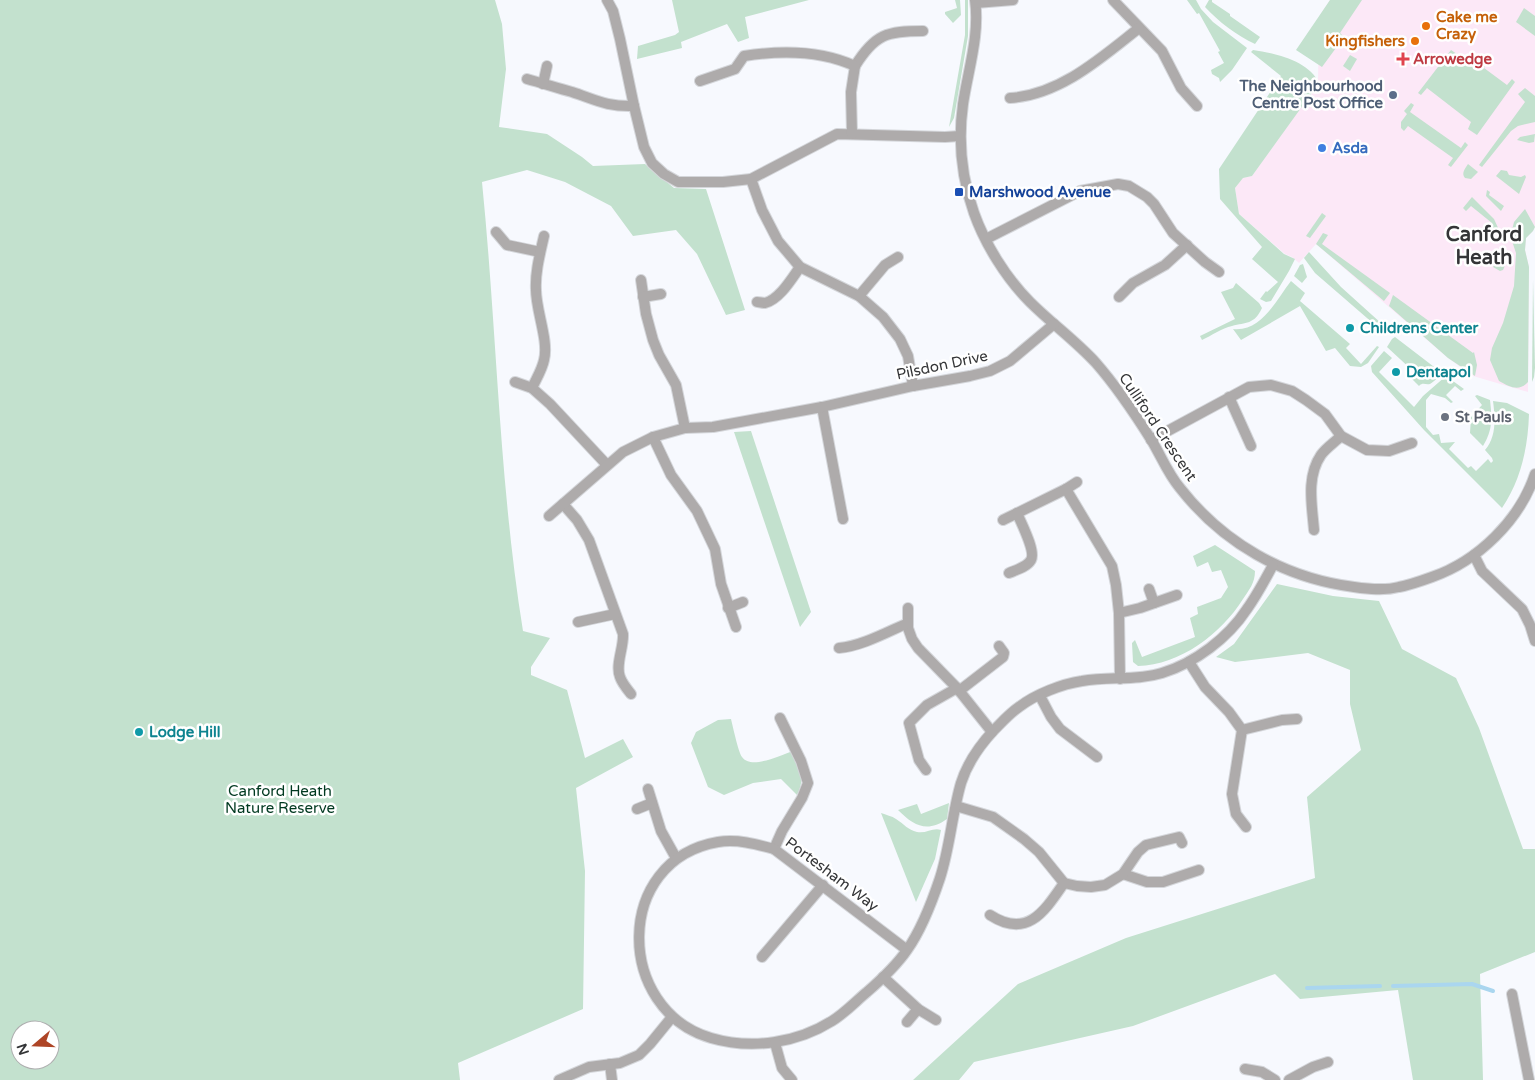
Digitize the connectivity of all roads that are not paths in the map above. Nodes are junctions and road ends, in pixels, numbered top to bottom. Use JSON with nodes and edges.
{"nodes":[{"id":1,"x":607,"y":0,"type":"edge"},
{"id":2,"x":1013,"y":0,"type":"edge"},
{"id":3,"x":1113,"y":0,"type":"edge"},
{"id":4,"x":975,"y":2,"type":"edge"},
{"id":5,"x":1139,"y":28,"type":"junction"},
{"id":6,"x":923,"y":31,"type":"dead end"},
{"id":7,"x":547,"y":66,"type":"dead end"},
{"id":8,"x":855,"y":66,"type":"junction"},
{"id":9,"x":527,"y":79,"type":"dead end"},
{"id":10,"x":700,"y":81,"type":"dead end"},
{"id":11,"x":543,"y":84,"type":"junction"},
{"id":12,"x":1010,"y":98,"type":"dead end"},
{"id":13,"x":634,"y":106,"type":"junction"},
{"id":14,"x":1197,"y":106,"type":"dead end"},
{"id":15,"x":852,"y":134,"type":"junction"},
{"id":16,"x":960,"y":136,"type":"junction"},
{"id":17,"x":751,"y":179,"type":"junction"},
{"id":18,"x":496,"y":232,"type":"dead end"},
{"id":19,"x":544,"y":236,"type":"dead end"},
{"id":20,"x":986,"y":239,"type":"junction"},
{"id":21,"x":1186,"y":245,"type":"junction"},
{"id":22,"x":540,"y":252,"type":"junction"},
{"id":23,"x":898,"y":257,"type":"dead end"},
{"id":24,"x":800,"y":267,"type":"junction"},
{"id":25,"x":1219,"y":272,"type":"dead end"},
{"id":26,"x":641,"y":280,"type":"dead end"},
{"id":27,"x":661,"y":294,"type":"dead end"},
{"id":28,"x":859,"y":296,"type":"junction"},
{"id":29,"x":643,"y":297,"type":"junction"},
{"id":30,"x":1119,"y":297,"type":"dead end"},
{"id":31,"x":757,"y":302,"type":"dead end"},
{"id":32,"x":1054,"y":324,"type":"junction"},
{"id":33,"x":515,"y":382,"type":"dead end"},
{"id":34,"x":913,"y":386,"type":"junction"},
{"id":35,"x":532,"y":388,"type":"junction"},
{"id":36,"x":1229,"y":397,"type":"junction"},
{"id":37,"x":822,"y":407,"type":"junction"},
{"id":38,"x":685,"y":428,"type":"junction"},
{"id":39,"x":1341,"y":436,"type":"junction"},
{"id":40,"x":653,"y":437,"type":"junction"},
{"id":41,"x":1151,"y":440,"type":"junction"},
{"id":42,"x":1412,"y":444,"type":"dead end"},
{"id":43,"x":1251,"y":446,"type":"dead end"},
{"id":44,"x":607,"y":465,"type":"junction"},
{"id":45,"x":1535,"y":474,"type":"edge"},
{"id":46,"x":1077,"y":482,"type":"dead end"},
{"id":47,"x":1066,"y":489,"type":"junction"},
{"id":48,"x":564,"y":504,"type":"junction"},
{"id":49,"x":1017,"y":513,"type":"junction"},
{"id":50,"x":549,"y":516,"type":"dead end"},
{"id":51,"x":843,"y":519,"type":"dead end"},
{"id":52,"x":1003,"y":520,"type":"dead end"},
{"id":53,"x":1314,"y":530,"type":"dead end"},
{"id":54,"x":1474,"y":555,"type":"junction"},
{"id":55,"x":1273,"y":565,"type":"junction"},
{"id":56,"x":1010,"y":573,"type":"dead end"},
{"id":57,"x":1149,"y":589,"type":"dead end"},
{"id":58,"x":1177,"y":595,"type":"dead end"},
{"id":59,"x":744,"y":602,"type":"dead end"},
{"id":60,"x":1154,"y":603,"type":"junction"},
{"id":61,"x":728,"y":608,"type":"junction"},
{"id":62,"x":908,"y":608,"type":"dead end"},
{"id":63,"x":1119,"y":613,"type":"junction"},
{"id":64,"x":615,"y":614,"type":"junction"},
{"id":65,"x":578,"y":622,"type":"dead end"},
{"id":66,"x":908,"y":623,"type":"junction"},
{"id":67,"x":736,"y":626,"type":"dead end"},
{"id":68,"x":1535,"y":641,"type":"edge"},
{"id":69,"x":999,"y":646,"type":"dead end"},
{"id":70,"x":839,"y":648,"type":"dead end"},
{"id":71,"x":1189,"y":662,"type":"junction"},
{"id":72,"x":1120,"y":679,"type":"junction"},
{"id":73,"x":958,"y":690,"type":"junction"},
{"id":74,"x":631,"y":694,"type":"dead end"},
{"id":75,"x":1040,"y":696,"type":"junction"},
{"id":76,"x":780,"y":718,"type":"dead end"},
{"id":77,"x":1298,"y":719,"type":"dead end"},
{"id":78,"x":1242,"y":730,"type":"junction"},
{"id":79,"x":992,"y":732,"type":"junction"},
{"id":80,"x":1097,"y":757,"type":"dead end"},
{"id":81,"x":926,"y":770,"type":"dead end"},
{"id":82,"x":648,"y":789,"type":"dead end"},
{"id":83,"x":652,"y":804,"type":"junction"},
{"id":84,"x":956,"y":806,"type":"junction"},
{"id":85,"x":637,"y":809,"type":"dead end"},
{"id":86,"x":1246,"y":827,"type":"dead end"},
{"id":87,"x":1182,"y":843,"type":"dead end"},
{"id":88,"x":774,"y":849,"type":"junction"},
{"id":89,"x":676,"y":858,"type":"junction"},
{"id":90,"x":1199,"y":870,"type":"dead end"},
{"id":91,"x":1123,"y":874,"type":"junction"},
{"id":92,"x":1064,"y":883,"type":"junction"},
{"id":93,"x":823,"y":886,"type":"junction"},
{"id":94,"x":990,"y":915,"type":"dead end"},
{"id":95,"x":907,"y":950,"type":"junction"},
{"id":96,"x":762,"y":957,"type":"dead end"},
{"id":97,"x":883,"y":978,"type":"junction"},
{"id":98,"x":1512,"y":994,"type":"dead end"},
{"id":99,"x":918,"y":1009,"type":"junction"},
{"id":100,"x":672,"y":1017,"type":"junction"},
{"id":101,"x":936,"y":1020,"type":"dead end"},
{"id":102,"x":907,"y":1022,"type":"dead end"},
{"id":103,"x":775,"y":1043,"type":"junction"},
{"id":104,"x":1328,"y":1062,"type":"dead end"},
{"id":105,"x":610,"y":1064,"type":"junction"},
{"id":106,"x":1245,"y":1069,"type":"dead end"},
{"id":107,"x":787,"y":1079,"type":"edge"},
{"id":108,"x":559,"y":1080,"type":"edge"},
{"id":109,"x":612,"y":1080,"type":"edge"},
{"id":110,"x":1275,"y":1080,"type":"edge"},
{"id":111,"x":1289,"y":1080,"type":"edge"},
{"id":112,"x":1529,"y":1080,"type":"edge"}],
"edges":[{"from":1,"to":13,"type":"street"},
{"from":2,"to":4,"type":"street"},
{"from":3,"to":5,"type":"street"},
{"from":4,"to":16,"type":"street","name":"Culliford Crescent"},
{"from":5,"to":12,"type":"street"},
{"from":5,"to":14,"type":"street"},
{"from":6,"to":8,"type":"street"},
{"from":7,"to":11,"type":"street"},
{"from":8,"to":10,"type":"street"},
{"from":8,"to":15,"type":"street"},
{"from":9,"to":11,"type":"street"},
{"from":11,"to":13,"type":"street"},
{"from":13,"to":17,"type":"street"},
{"from":15,"to":16,"type":"street"},
{"from":15,"to":17,"type":"street"},
{"from":16,"to":20,"type":"street","name":"Culliford Crescent"},
{"from":17,"to":24,"type":"street"},
{"from":18,"to":22,"type":"street"},
{"from":19,"to":22,"type":"street"},
{"from":20,"to":21,"type":"street"},
{"from":20,"to":32,"type":"street","name":"Culliford Crescent"},
{"from":21,"to":25,"type":"street"},
{"from":21,"to":30,"type":"street"},
{"from":22,"to":35,"type":"street"},
{"from":23,"to":28,"type":"street"},
{"from":24,"to":28,"type":"street"},
{"from":24,"to":31,"type":"street"},
{"from":26,"to":29,"type":"street"},
{"from":27,"to":29,"type":"street"},
{"from":28,"to":34,"type":"street"},
{"from":29,"to":38,"type":"street"},
{"from":32,"to":34,"type":"street","name":"Pilsdon Drive"},
{"from":32,"to":41,"type":"street","name":"Culliford Crescent"},
{"from":33,"to":35,"type":"street"},
{"from":34,"to":37,"type":"street","name":"Pilsdon Drive"},
{"from":35,"to":44,"type":"street"},
{"from":36,"to":39,"type":"street"},
{"from":36,"to":41,"type":"street"},
{"from":36,"to":43,"type":"street"},
{"from":37,"to":38,"type":"street","name":"Pilsdon Drive"},
{"from":37,"to":51,"type":"street"},
{"from":38,"to":40,"type":"street","name":"Pilsdon Drive"},
{"from":39,"to":42,"type":"street"},
{"from":39,"to":53,"type":"street"},
{"from":40,"to":44,"type":"street","name":"Pilsdon Drive"},
{"from":40,"to":61,"type":"street"},
{"from":41,"to":55,"type":"street","name":"Culliford Crescent"},
{"from":44,"to":48,"type":"street","name":"Pilsdon Drive"},
{"from":45,"to":54,"type":"street","name":"Culliford Crescent"},
{"from":46,"to":47,"type":"street"},
{"from":47,"to":49,"type":"street"},
{"from":47,"to":63,"type":"street"},
{"from":48,"to":50,"type":"street","name":"Pilsdon Drive"},
{"from":48,"to":64,"type":"street"},
{"from":49,"to":52,"type":"street"},
{"from":49,"to":56,"type":"street"},
{"from":54,"to":55,"type":"street","name":"Culliford Crescent"},
{"from":54,"to":68,"type":"street"},
{"from":55,"to":71,"type":"street","name":"Portesham Way"},
{"from":57,"to":60,"type":"street"},
{"from":58,"to":60,"type":"street"},
{"from":59,"to":61,"type":"street"},
{"from":60,"to":63,"type":"street"},
{"from":61,"to":67,"type":"street"},
{"from":62,"to":66,"type":"street"},
{"from":63,"to":72,"type":"street"},
{"from":64,"to":65,"type":"street"},
{"from":64,"to":74,"type":"street"},
{"from":66,"to":70,"type":"street"},
{"from":66,"to":73,"type":"street"},
{"from":69,"to":73,"type":"street"},
{"from":71,"to":72,"type":"street","name":"Portesham Way"},
{"from":71,"to":78,"type":"street"},
{"from":72,"to":75,"type":"street","name":"Portesham Way"},
{"from":73,"to":79,"type":"street"},
{"from":73,"to":81,"type":"street"},
{"from":75,"to":79,"type":"street","name":"Portesham Way"},
{"from":75,"to":80,"type":"street"},
{"from":76,"to":88,"type":"street"},
{"from":77,"to":78,"type":"street"},
{"from":78,"to":86,"type":"street"},
{"from":79,"to":84,"type":"street","name":"Portesham Way"},
{"from":82,"to":83,"type":"street"},
{"from":83,"to":85,"type":"street"},
{"from":83,"to":89,"type":"street"},
{"from":84,"to":92,"type":"street"},
{"from":84,"to":95,"type":"street","name":"Portesham Way"},
{"from":87,"to":91,"type":"street"},
{"from":88,"to":89,"type":"street","name":"Portesham Way"},
{"from":88,"to":93,"type":"street","name":"Portesham Way"},
{"from":89,"to":100,"type":"street","name":"Portesham Way"},
{"from":90,"to":91,"type":"street"},
{"from":91,"to":92,"type":"street"},
{"from":92,"to":94,"type":"street"},
{"from":93,"to":95,"type":"street","name":"Portesham Way"},
{"from":93,"to":96,"type":"street"},
{"from":95,"to":97,"type":"street","name":"Portesham Way"},
{"from":97,"to":99,"type":"street"},
{"from":97,"to":103,"type":"street","name":"Portesham Way"},
{"from":98,"to":112,"type":"street"},
{"from":99,"to":101,"type":"street"},
{"from":99,"to":102,"type":"street"},
{"from":100,"to":103,"type":"street","name":"Portesham Way"},
{"from":100,"to":105,"type":"street"},
{"from":103,"to":107,"type":"street"},
{"from":104,"to":111,"type":"street"},
{"from":105,"to":108,"type":"street"},
{"from":105,"to":109,"type":"street"},
{"from":106,"to":110,"type":"street"}]}
